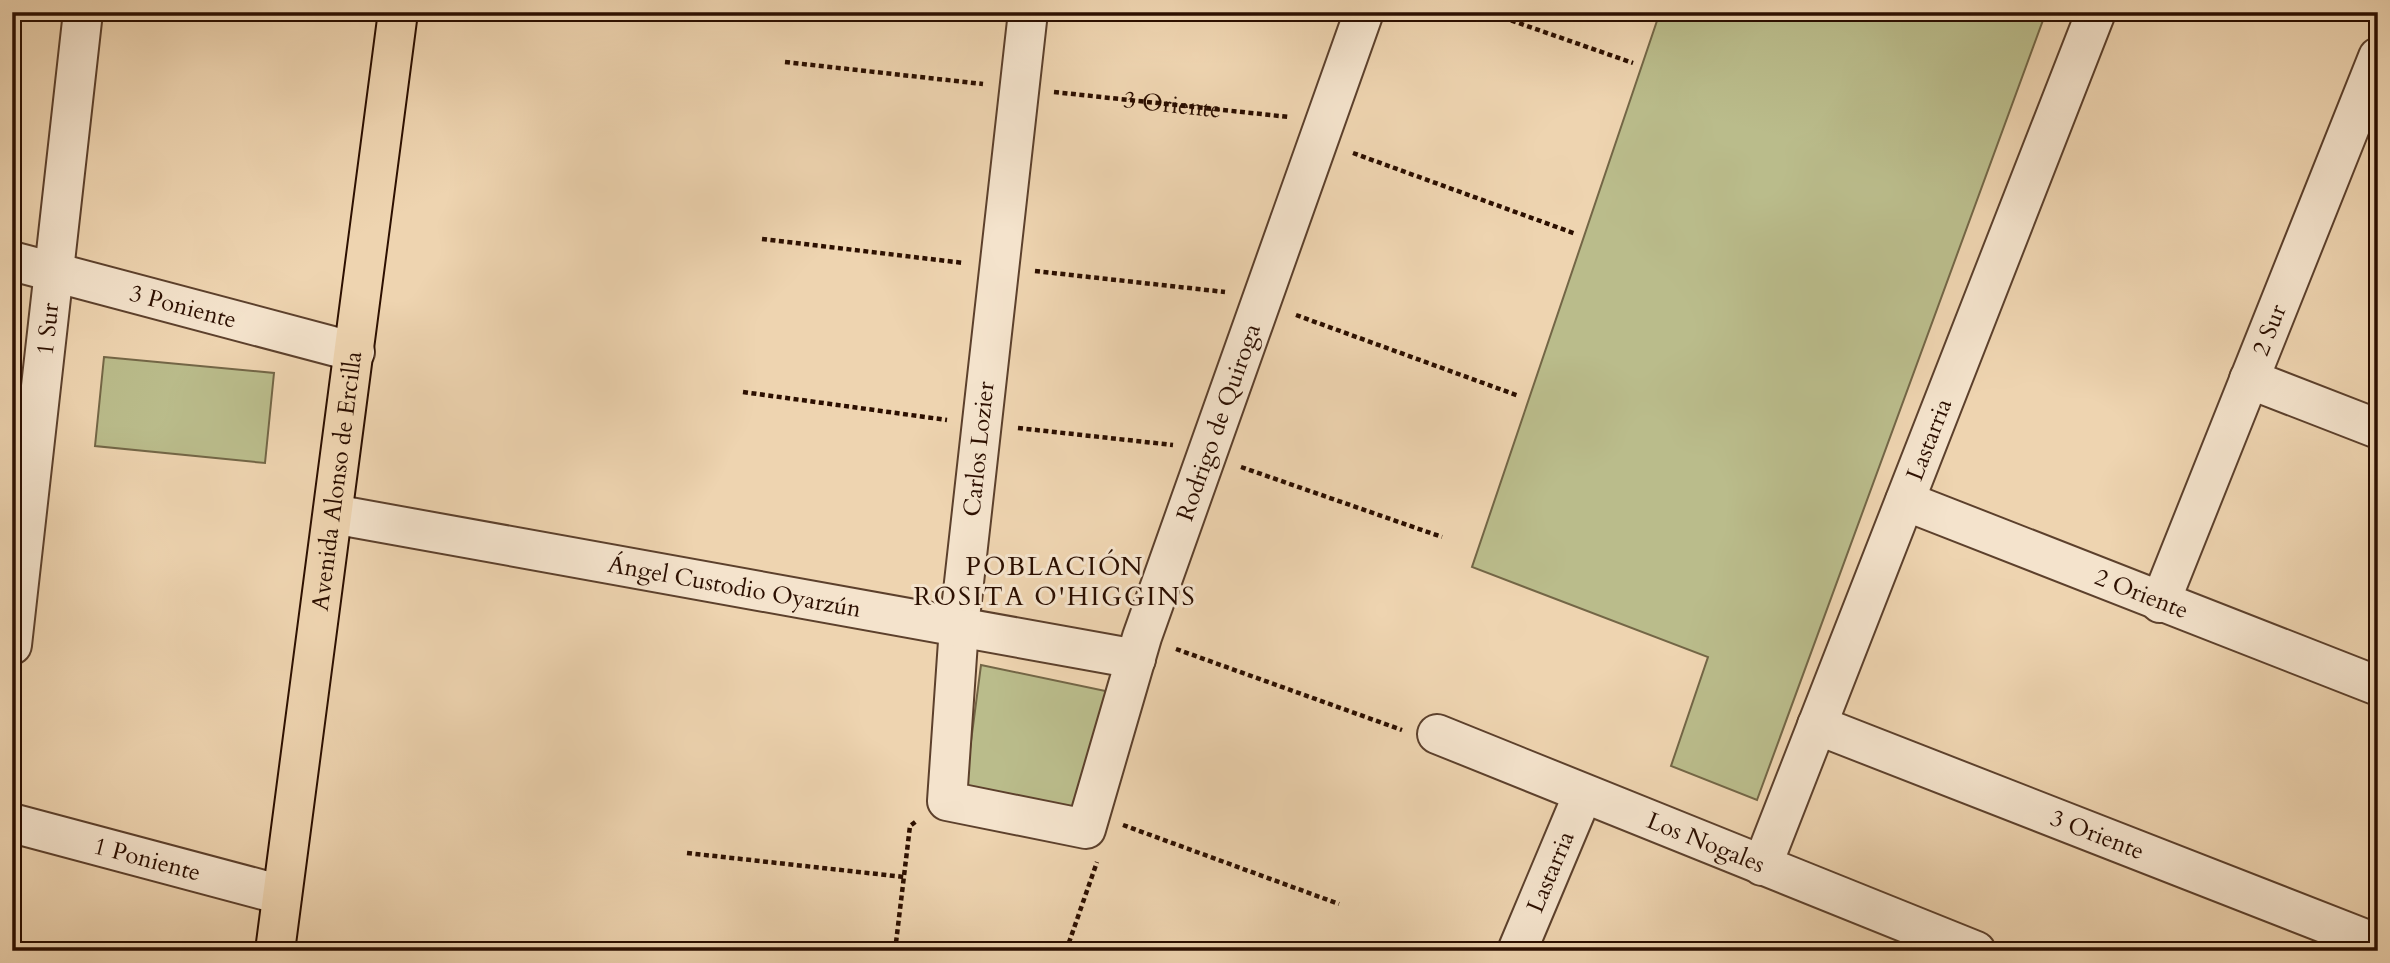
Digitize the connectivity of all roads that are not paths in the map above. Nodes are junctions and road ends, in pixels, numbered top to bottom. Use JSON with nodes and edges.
{"nodes":[{"id":1,"x":83,"y":12,"type":"edge"},
{"id":2,"x":398,"y":12,"type":"edge"},
{"id":3,"x":1028,"y":12,"type":"edge"},
{"id":4,"x":1364,"y":12,"type":"edge"},
{"id":5,"x":2096,"y":12,"type":"edge"},
{"id":6,"x":2378,"y":57,"type":"edge"},
{"id":7,"x":12,"y":261,"type":"edge"},
{"id":8,"x":54,"y":272,"type":"junction"},
{"id":9,"x":355,"y":352,"type":"junction"},
{"id":10,"x":2249,"y":379,"type":"junction"},
{"id":11,"x":2378,"y":429,"type":"edge"},
{"id":12,"x":1905,"y":501,"type":"junction"},
{"id":13,"x":333,"y":514,"type":"junction"},
{"id":14,"x":2160,"y":603,"type":"junction"},
{"id":15,"x":959,"y":627,"type":"junction"},
{"id":16,"x":12,"y":645,"type":"edge"},
{"id":17,"x":1139,"y":648,"type":"junction"},
{"id":18,"x":2378,"y":686,"type":"edge"},
{"id":19,"x":1817,"y":726,"type":"junction"},
{"id":20,"x":1437,"y":734,"type":"road end"},
{"id":21,"x":1583,"y":794,"type":"junction"},
{"id":22,"x":1089,"y":821,"type":"joint"},
{"id":23,"x":12,"y":823,"type":"edge"},
{"id":24,"x":1762,"y":866,"type":"junction"},
{"id":25,"x":282,"y":895,"type":"junction"},
{"id":26,"x":2378,"y":944,"type":"edge"},
{"id":27,"x":275,"y":951,"type":"edge"},
{"id":28,"x":1517,"y":951,"type":"edge"},
{"id":29,"x":1976,"y":951,"type":"edge"}],
"edges":[{"from":1,"to":8,"type":"street","name":"1 Sur"},
{"from":2,"to":9,"type":"main road","name":"Avenida Alonso de Ercilla"},
{"from":3,"to":15,"type":"street","name":"Carlos Lozier"},
{"from":4,"to":17,"type":"street","name":"Rodrigo de Quiroga"},
{"from":5,"to":12,"type":"street","name":"Lastarria"},
{"from":6,"to":10,"type":"street","name":"2 Sur"},
{"from":7,"to":8,"type":"street","name":"3 Poniente"},
{"from":8,"to":9,"type":"street","name":"3 Poniente"},
{"from":8,"to":16,"type":"street","name":"1 Sur"},
{"from":9,"to":13,"type":"main road","name":"Avenida Alonso de Ercilla"},
{"from":10,"to":11,"type":"street"},
{"from":10,"to":14,"type":"street","name":"2 Sur"},
{"from":12,"to":14,"type":"street","name":"2 Oriente"},
{"from":12,"to":19,"type":"street","name":"Lastarria"},
{"from":13,"to":15,"type":"street","name":"Ángel Custodio Oyarzún"},
{"from":13,"to":25,"type":"main road","name":"Avenida Alonso de Ercilla"},
{"from":14,"to":18,"type":"street","name":"2 Oriente"},
{"from":15,"to":17,"type":"street","name":"Ángel Custodio Oyarzún"},
{"from":15,"to":22,"type":"street","name":"Carlos Lozier"},
{"from":17,"to":22,"type":"street","name":"Rodrigo de Quiroga"},
{"from":19,"to":24,"type":"street","name":"Lastarria"},
{"from":19,"to":26,"type":"street","name":"3 Oriente"},
{"from":20,"to":21,"type":"street","name":"Los Nogales"},
{"from":21,"to":24,"type":"street","name":"Los Nogales"},
{"from":21,"to":28,"type":"street","name":"Lastarria"},
{"from":23,"to":25,"type":"street","name":"1 Poniente"},
{"from":24,"to":29,"type":"street","name":"Los Nogales"},
{"from":25,"to":27,"type":"main road","name":"Avenida Alonso de Ercilla"}]}
